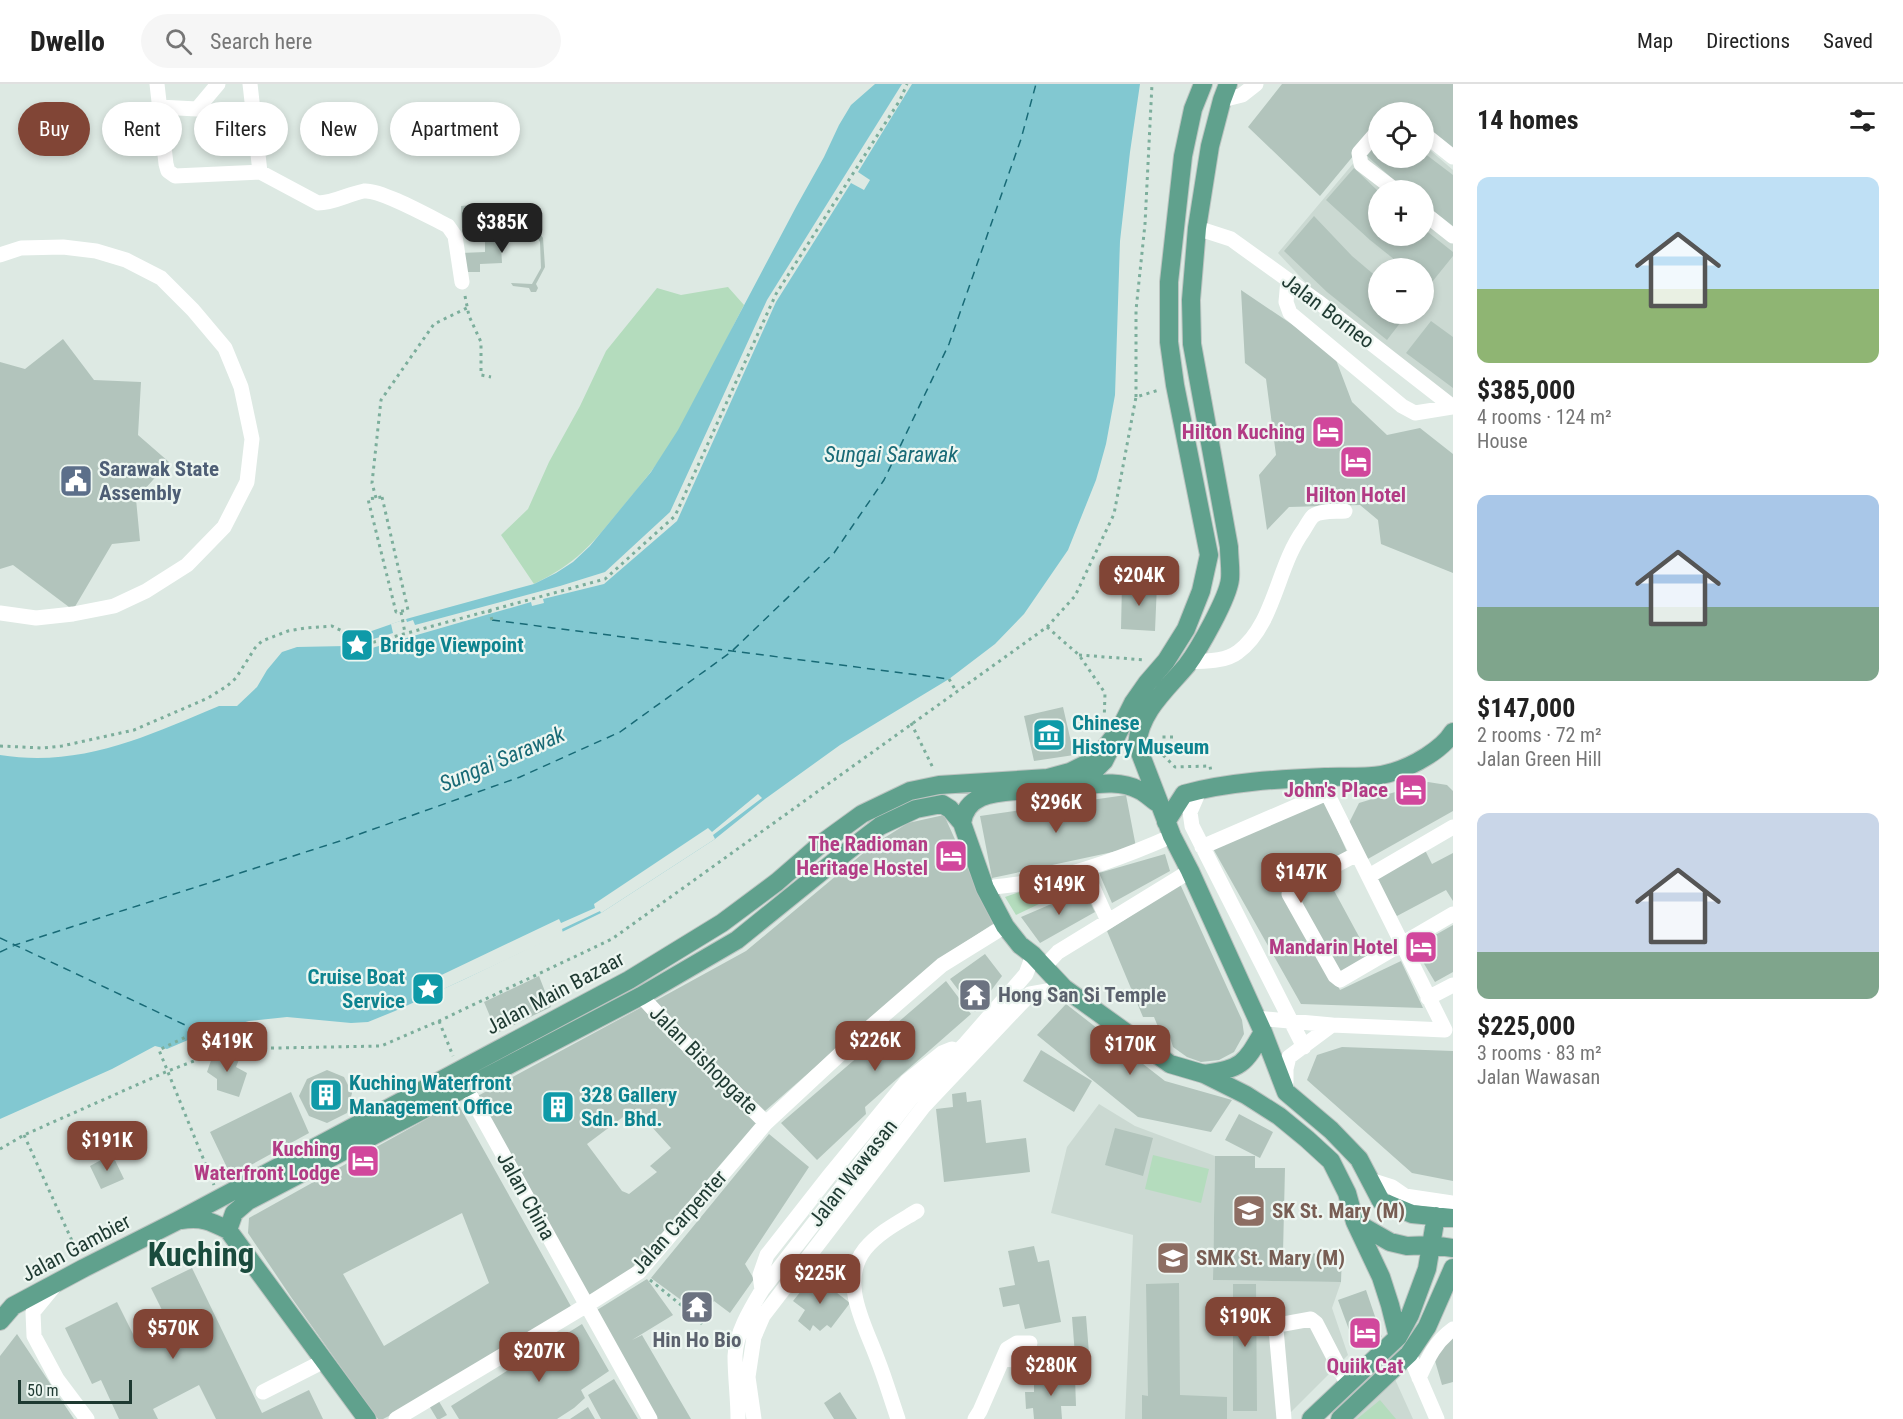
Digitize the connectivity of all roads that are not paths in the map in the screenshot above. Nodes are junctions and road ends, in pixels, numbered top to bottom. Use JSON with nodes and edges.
{"nodes":[{"id":1,"x":157,"y":84,"type":"edge"},
{"id":2,"x":218,"y":84,"type":"edge"},
{"id":3,"x":250,"y":84,"type":"edge"},
{"id":4,"x":1203,"y":84,"type":"edge"},
{"id":5,"x":1256,"y":84,"type":"edge"},
{"id":6,"x":1225,"y":92,"type":"edge"},
{"id":7,"x":159,"y":102,"type":"edge"},
{"id":8,"x":182,"y":108,"type":"edge"},
{"id":9,"x":1434,"y":142,"type":"edge"},
{"id":10,"x":1368,"y":143,"type":"edge"},
{"id":11,"x":165,"y":156,"type":"edge"},
{"id":12,"x":1453,"y":157,"type":"edge"},
{"id":13,"x":260,"y":172,"type":"junction"},
{"id":14,"x":1382,"y":180,"type":"edge"},
{"id":15,"x":1434,"y":221,"type":"edge"},
{"id":16,"x":1197,"y":228,"type":"junction"},
{"id":17,"x":1453,"y":236,"type":"edge"},
{"id":18,"x":0,"y":255,"type":"edge"},
{"id":19,"x":1288,"y":280,"type":"junction"},
{"id":20,"x":462,"y":282,"type":"road end"},
{"id":21,"x":1453,"y":407,"type":"edge"},
{"id":22,"x":1345,"y":511,"type":"dead end"},
{"id":23,"x":0,"y":613,"type":"edge"},
{"id":24,"x":1189,"y":662,"type":"junction"},
{"id":25,"x":1453,"y":732,"type":"edge"},
{"id":26,"x":1114,"y":736,"type":"junction"},
{"id":27,"x":973,"y":782,"type":"junction"},
{"id":28,"x":1324,"y":785,"type":"junction"},
{"id":29,"x":1072,"y":786,"type":"junction"},
{"id":30,"x":1207,"y":787,"type":"junction"},
{"id":31,"x":995,"y":792,"type":"junction"},
{"id":32,"x":1159,"y":804,"type":"junction"},
{"id":33,"x":962,"y":823,"type":"junction"},
{"id":34,"x":1453,"y":826,"type":"edge"},
{"id":35,"x":1169,"y":829,"type":"junction"},
{"id":36,"x":1202,"y":847,"type":"junction"},
{"id":37,"x":1357,"y":854,"type":"junction"},
{"id":38,"x":1085,"y":870,"type":"junction"},
{"id":39,"x":1190,"y":871,"type":"junction"},
{"id":40,"x":1369,"y":876,"type":"junction"},
{"id":41,"x":985,"y":888,"type":"junction"},
{"id":42,"x":1453,"y":914,"type":"edge"},
{"id":43,"x":1108,"y":921,"type":"junction"},
{"id":44,"x":1005,"y":926,"type":"junction"},
{"id":45,"x":1403,"y":943,"type":"junction"},
{"id":46,"x":1038,"y":961,"type":"junction"},
{"id":47,"x":1453,"y":985,"type":"edge"},
{"id":48,"x":1064,"y":988,"type":"junction"},
{"id":49,"x":641,"y":996,"type":"junction"},
{"id":50,"x":1428,"y":998,"type":"junction"},
{"id":51,"x":1291,"y":1020,"type":"junction"},
{"id":52,"x":1259,"y":1025,"type":"junction"},
{"id":53,"x":1332,"y":1025,"type":"junction"},
{"id":54,"x":1449,"y":1030,"type":"edge"},
{"id":55,"x":1304,"y":1047,"type":"junction"},
{"id":56,"x":1204,"y":1074,"type":"junction"},
{"id":57,"x":462,"y":1078,"type":"junction"},
{"id":58,"x":1286,"y":1092,"type":"junction"},
{"id":59,"x":766,"y":1123,"type":"junction"},
{"id":60,"x":1370,"y":1180,"type":"junction"},
{"id":61,"x":1453,"y":1203,"type":"edge"},
{"id":62,"x":917,"y":1211,"type":"dead end"},
{"id":63,"x":1445,"y":1217,"type":"edge"},
{"id":64,"x":177,"y":1221,"type":"junction"},
{"id":65,"x":1355,"y":1222,"type":"junction"},
{"id":66,"x":228,"y":1230,"type":"junction"},
{"id":67,"x":1432,"y":1245,"type":"junction"},
{"id":68,"x":1453,"y":1248,"type":"edge"},
{"id":69,"x":1453,"y":1268,"type":"edge"},
{"id":70,"x":57,"y":1283,"type":"junction"},
{"id":71,"x":587,"y":1305,"type":"junction"},
{"id":72,"x":1453,"y":1305,"type":"edge"},
{"id":73,"x":0,"y":1321,"type":"edge"},
{"id":74,"x":1427,"y":1327,"type":"junction"},
{"id":75,"x":1453,"y":1329,"type":"edge"},
{"id":76,"x":1398,"y":1338,"type":"junction"},
{"id":77,"x":1030,"y":1343,"type":"dead end"},
{"id":78,"x":1409,"y":1354,"type":"junction"},
{"id":79,"x":1003,"y":1359,"type":"junction"},
{"id":80,"x":324,"y":1361,"type":"junction"},
{"id":81,"x":1063,"y":1364,"type":"dead end"},
{"id":82,"x":1419,"y":1378,"type":"junction"},
{"id":83,"x":1348,"y":1384,"type":"junction"},
{"id":84,"x":263,"y":1392,"type":"dead end"},
{"id":85,"x":87,"y":1419,"type":"edge"},
{"id":86,"x":367,"y":1419,"type":"edge"},
{"id":87,"x":396,"y":1419,"type":"edge"},
{"id":88,"x":650,"y":1419,"type":"edge"},
{"id":89,"x":738,"y":1419,"type":"edge"},
{"id":90,"x":754,"y":1419,"type":"edge"},
{"id":91,"x":898,"y":1419,"type":"edge"},
{"id":92,"x":975,"y":1419,"type":"edge"},
{"id":93,"x":1284,"y":1419,"type":"edge"},
{"id":94,"x":1311,"y":1419,"type":"edge"},
{"id":95,"x":1340,"y":1419,"type":"edge"},
{"id":96,"x":1437,"y":1419,"type":"edge"}],
"edges":[{"from":1,"to":7,"type":"street"},
{"from":2,"to":8,"type":"street"},
{"from":3,"to":13,"type":"street"},
{"from":4,"to":26,"type":"main road"},
{"from":5,"to":6,"type":"street"},
{"from":6,"to":16,"type":"main road"},
{"from":9,"to":12,"type":"street"},
{"from":10,"to":14,"type":"street"},
{"from":11,"to":13,"type":"street"},
{"from":13,"to":20,"type":"street"},
{"from":15,"to":17,"type":"street"},
{"from":16,"to":19,"type":"street","name":"Jalan Borneo"},
{"from":16,"to":24,"type":"main road"},
{"from":18,"to":23,"type":"street"},
{"from":19,"to":21,"type":"street","name":"Jalan Borneo"},
{"from":19,"to":21,"type":"street"},
{"from":22,"to":24,"type":"street"},
{"from":24,"to":32,"type":"main road"},
{"from":25,"to":28,"type":"main road"},
{"from":26,"to":27,"type":"main road","name":"Jalan Main Bazaar"},
{"from":26,"to":29,"type":"main road"},
{"from":27,"to":31,"type":"main road"},
{"from":27,"to":57,"type":"main road","name":"Jalan Main Bazaar"},
{"from":28,"to":30,"type":"main road"},
{"from":28,"to":36,"type":"street"},
{"from":28,"to":37,"type":"street"},
{"from":29,"to":31,"type":"main road"},
{"from":29,"to":32,"type":"main road"},
{"from":30,"to":35,"type":"main road"},
{"from":30,"to":36,"type":"street"},
{"from":31,"to":33,"type":"main road"},
{"from":32,"to":35,"type":"main road"},
{"from":33,"to":41,"type":"main road"},
{"from":33,"to":49,"type":"main road","name":"Jalan Main Bazaar"},
{"from":34,"to":40,"type":"street"},
{"from":35,"to":38,"type":"street"},
{"from":35,"to":39,"type":"main road"},
{"from":36,"to":51,"type":"street"},
{"from":37,"to":40,"type":"street"},
{"from":37,"to":45,"type":"street"},
{"from":38,"to":41,"type":"street"},
{"from":38,"to":43,"type":"street"},
{"from":39,"to":43,"type":"street"},
{"from":39,"to":52,"type":"main road"},
{"from":40,"to":45,"type":"street"},
{"from":41,"to":44,"type":"main road"},
{"from":42,"to":45,"type":"street"},
{"from":43,"to":46,"type":"street"},
{"from":44,"to":46,"type":"main road"},
{"from":44,"to":59,"type":"street","name":"Jalan Carpenter"},
{"from":45,"to":50,"type":"street"},
{"from":46,"to":48,"type":"main road"},
{"from":46,"to":89,"type":"street","name":"Jalan Wawasan"},
{"from":47,"to":50,"type":"street"},
{"from":48,"to":56,"type":"main road"},
{"from":48,"to":90,"type":"street","name":"Jalan Wawasan"},
{"from":49,"to":57,"type":"main road","name":"Jalan Main Bazaar"},
{"from":49,"to":59,"type":"street","name":"Jalan Bishopgate"},
{"from":50,"to":54,"type":"street"},
{"from":51,"to":52,"type":"street"},
{"from":51,"to":53,"type":"street"},
{"from":51,"to":55,"type":"street"},
{"from":52,"to":56,"type":"main road"},
{"from":52,"to":58,"type":"main road"},
{"from":53,"to":54,"type":"street"},
{"from":53,"to":55,"type":"street"},
{"from":55,"to":58,"type":"street"},
{"from":56,"to":65,"type":"main road"},
{"from":57,"to":64,"type":"main road","name":"Jalan Main Bazaar"},
{"from":57,"to":66,"type":"main road","name":"Jalan Main Bazaar"},
{"from":57,"to":71,"type":"street","name":"Jalan China"},
{"from":58,"to":60,"type":"main road"},
{"from":59,"to":71,"type":"street","name":"Jalan Carpenter"},
{"from":60,"to":61,"type":"street"},
{"from":60,"to":63,"type":"main road"},
{"from":62,"to":91,"type":"street"},
{"from":63,"to":67,"type":"main road"},
{"from":64,"to":66,"type":"main road"},
{"from":64,"to":70,"type":"main road","name":"Jalan Gambier"},
{"from":65,"to":67,"type":"main road"},
{"from":65,"to":76,"type":"main road"},
{"from":66,"to":80,"type":"main road"},
{"from":67,"to":68,"type":"main road"},
{"from":67,"to":76,"type":"main road"},
{"from":69,"to":74,"type":"main road"},
{"from":70,"to":73,"type":"main road","name":"Jalan Gambier"},
{"from":70,"to":85,"type":"street"},
{"from":71,"to":87,"type":"street","name":"Jalan Carpenter"},
{"from":71,"to":88,"type":"street","name":"Jalan China"},
{"from":72,"to":74,"type":"main road"},
{"from":74,"to":78,"type":"main road"},
{"from":75,"to":82,"type":"street"},
{"from":76,"to":83,"type":"main road"},
{"from":77,"to":79,"type":"street"},
{"from":78,"to":82,"type":"street"},
{"from":78,"to":95,"type":"main road"},
{"from":79,"to":81,"type":"street"},
{"from":79,"to":92,"type":"street"},
{"from":80,"to":84,"type":"street"},
{"from":80,"to":86,"type":"main road"},
{"from":82,"to":96,"type":"street"},
{"from":83,"to":93,"type":"street"},
{"from":83,"to":94,"type":"main road"}]}
